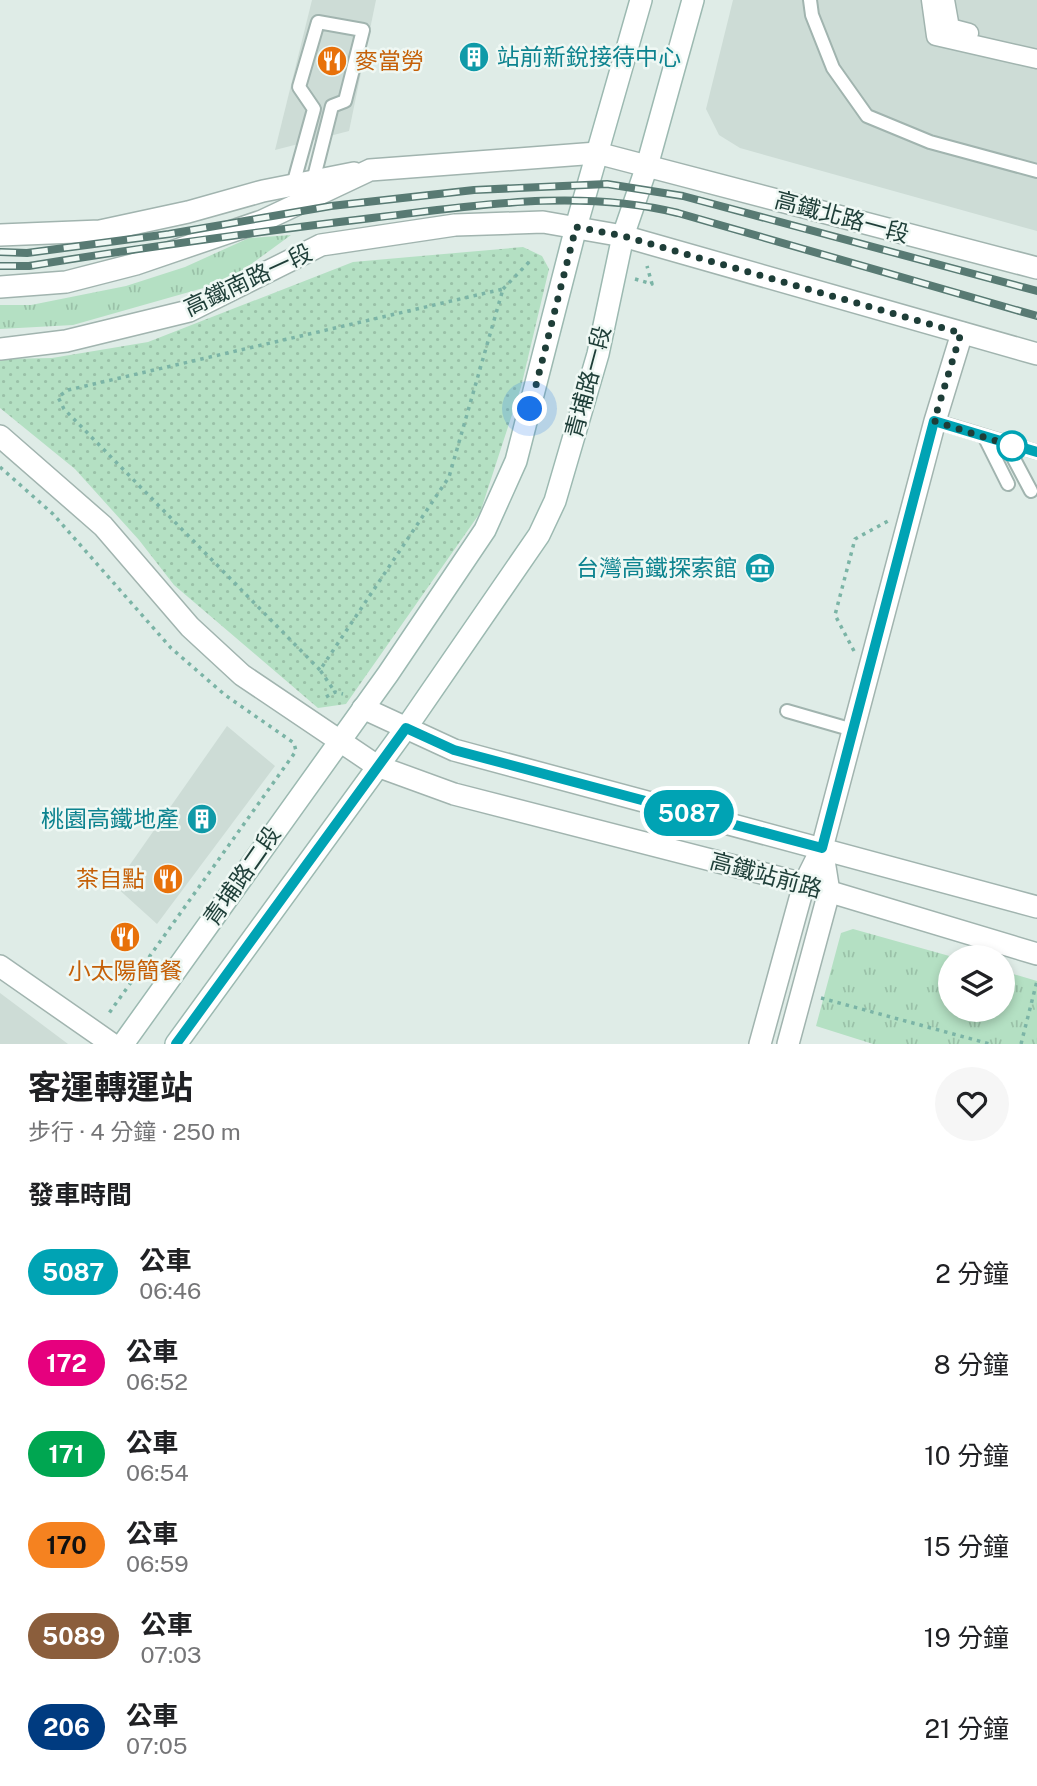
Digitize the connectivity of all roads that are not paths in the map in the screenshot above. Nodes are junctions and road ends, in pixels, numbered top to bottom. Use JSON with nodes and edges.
{"nodes":[{"id":1,"x":641,"y":0,"type":"edge"},
{"id":2,"x":693,"y":0,"type":"edge"},
{"id":3,"x":810,"y":0,"type":"edge"},
{"id":4,"x":931,"y":0,"type":"edge"},
{"id":5,"x":945,"y":0,"type":"edge"},
{"id":6,"x":1037,"y":48,"type":"edge"},
{"id":7,"x":1037,"y":59,"type":"edge"},
{"id":8,"x":597,"y":153,"type":"junction"},
{"id":9,"x":647,"y":166,"type":"junction"},
{"id":10,"x":370,"y":170,"type":"junction"},
{"id":11,"x":1037,"y":171,"type":"edge"},
{"id":12,"x":303,"y":183,"type":"junction"},
{"id":13,"x":576,"y":227,"type":"junction"},
{"id":14,"x":0,"y":235,"type":"edge"},
{"id":15,"x":623,"y":236,"type":"junction"},
{"id":16,"x":1037,"y":268,"type":"edge"},
{"id":17,"x":0,"y":287,"type":"edge"},
{"id":18,"x":961,"y":333,"type":"junction"},
{"id":19,"x":0,"y":349,"type":"edge"},
{"id":20,"x":1037,"y":354,"type":"edge"},
{"id":21,"x":934,"y":421,"type":"junction"},
{"id":22,"x":0,"y":436,"type":"edge"},
{"id":23,"x":985,"y":438,"type":"junction"},
{"id":24,"x":1006,"y":444,"type":"junction"},
{"id":25,"x":1033,"y":451,"type":"edge"},
{"id":26,"x":1037,"y":466,"type":"edge"},
{"id":27,"x":1008,"y":484,"type":"dead end"},
{"id":28,"x":1031,"y":491,"type":"dead end"},
{"id":29,"x":363,"y":708,"type":"junction"},
{"id":30,"x":787,"y":711,"type":"dead end"},
{"id":31,"x":406,"y":728,"type":"junction"},
{"id":32,"x":853,"y":730,"type":"junction"},
{"id":33,"x":339,"y":741,"type":"junction"},
{"id":34,"x":377,"y":766,"type":"junction"},
{"id":35,"x":822,"y":848,"type":"junction"},
{"id":36,"x":804,"y":884,"type":"junction"},
{"id":37,"x":829,"y":892,"type":"junction"},
{"id":38,"x":1037,"y":907,"type":"edge"},
{"id":39,"x":1037,"y":954,"type":"edge"},
{"id":40,"x":0,"y":966,"type":"edge"},
{"id":41,"x":112,"y":1044,"type":"edge"},
{"id":42,"x":122,"y":1044,"type":"edge"},
{"id":43,"x":176,"y":1044,"type":"edge"},
{"id":44,"x":760,"y":1044,"type":"edge"},
{"id":45,"x":788,"y":1044,"type":"edge"}],
"edges":[{"from":1,"to":8,"type":"street"},
{"from":2,"to":9,"type":"street","name":"青埔路一段"},
{"from":3,"to":11,"type":"lane"},
{"from":4,"to":7,"type":"street"},
{"from":5,"to":6,"type":"street"},
{"from":8,"to":9,"type":"street","name":"高鐵南路一段"},
{"from":8,"to":10,"type":"street","name":"高鐵南路一段"},
{"from":8,"to":13,"type":"street"},
{"from":9,"to":15,"type":"street","name":"青埔路一段"},
{"from":9,"to":16,"type":"street","name":"高鐵北路一段"},
{"from":10,"to":12,"type":"street","name":"高鐵南路一段"},
{"from":10,"to":17,"type":"street","name":"高鐵南路一段"},
{"from":12,"to":12,"type":"lane"},
{"from":12,"to":14,"type":"street","name":"高鐵南路一段"},
{"from":13,"to":15,"type":"street","name":"高鐵南路一段"},
{"from":13,"to":19,"type":"street","name":"高鐵南路一段"},
{"from":13,"to":29,"type":"street"},
{"from":15,"to":18,"type":"street"},
{"from":15,"to":31,"type":"street","name":"青埔路一段"},
{"from":18,"to":20,"type":"street"},
{"from":18,"to":21,"type":"street"},
{"from":21,"to":23,"type":"lane"},
{"from":21,"to":32,"type":"street"},
{"from":22,"to":33,"type":"street"},
{"from":23,"to":24,"type":"lane"},
{"from":23,"to":27,"type":"lane"},
{"from":24,"to":25,"type":"lane"},
{"from":24,"to":28,"type":"lane"},
{"from":25,"to":26,"type":"lane"},
{"from":29,"to":31,"type":"street"},
{"from":29,"to":33,"type":"street","name":"青埔路二段"},
{"from":30,"to":32,"type":"lane"},
{"from":31,"to":34,"type":"street","name":"青埔路二段"},
{"from":31,"to":35,"type":"street","name":"高鐵站前路"},
{"from":32,"to":35,"type":"street"},
{"from":33,"to":34,"type":"street","name":"高鐵站前路"},
{"from":33,"to":42,"type":"street","name":"青埔路二段"},
{"from":34,"to":36,"type":"street","name":"高鐵站前路"},
{"from":34,"to":43,"type":"street","name":"青埔路二段"},
{"from":35,"to":36,"type":"street"},
{"from":35,"to":37,"type":"street"},
{"from":35,"to":38,"type":"street","name":"高鐵站前路"},
{"from":36,"to":37,"type":"street","name":"高鐵站前路"},
{"from":36,"to":44,"type":"street"},
{"from":37,"to":39,"type":"street","name":"高鐵站前路"},
{"from":37,"to":45,"type":"street"},
{"from":40,"to":41,"type":"street"}]}
